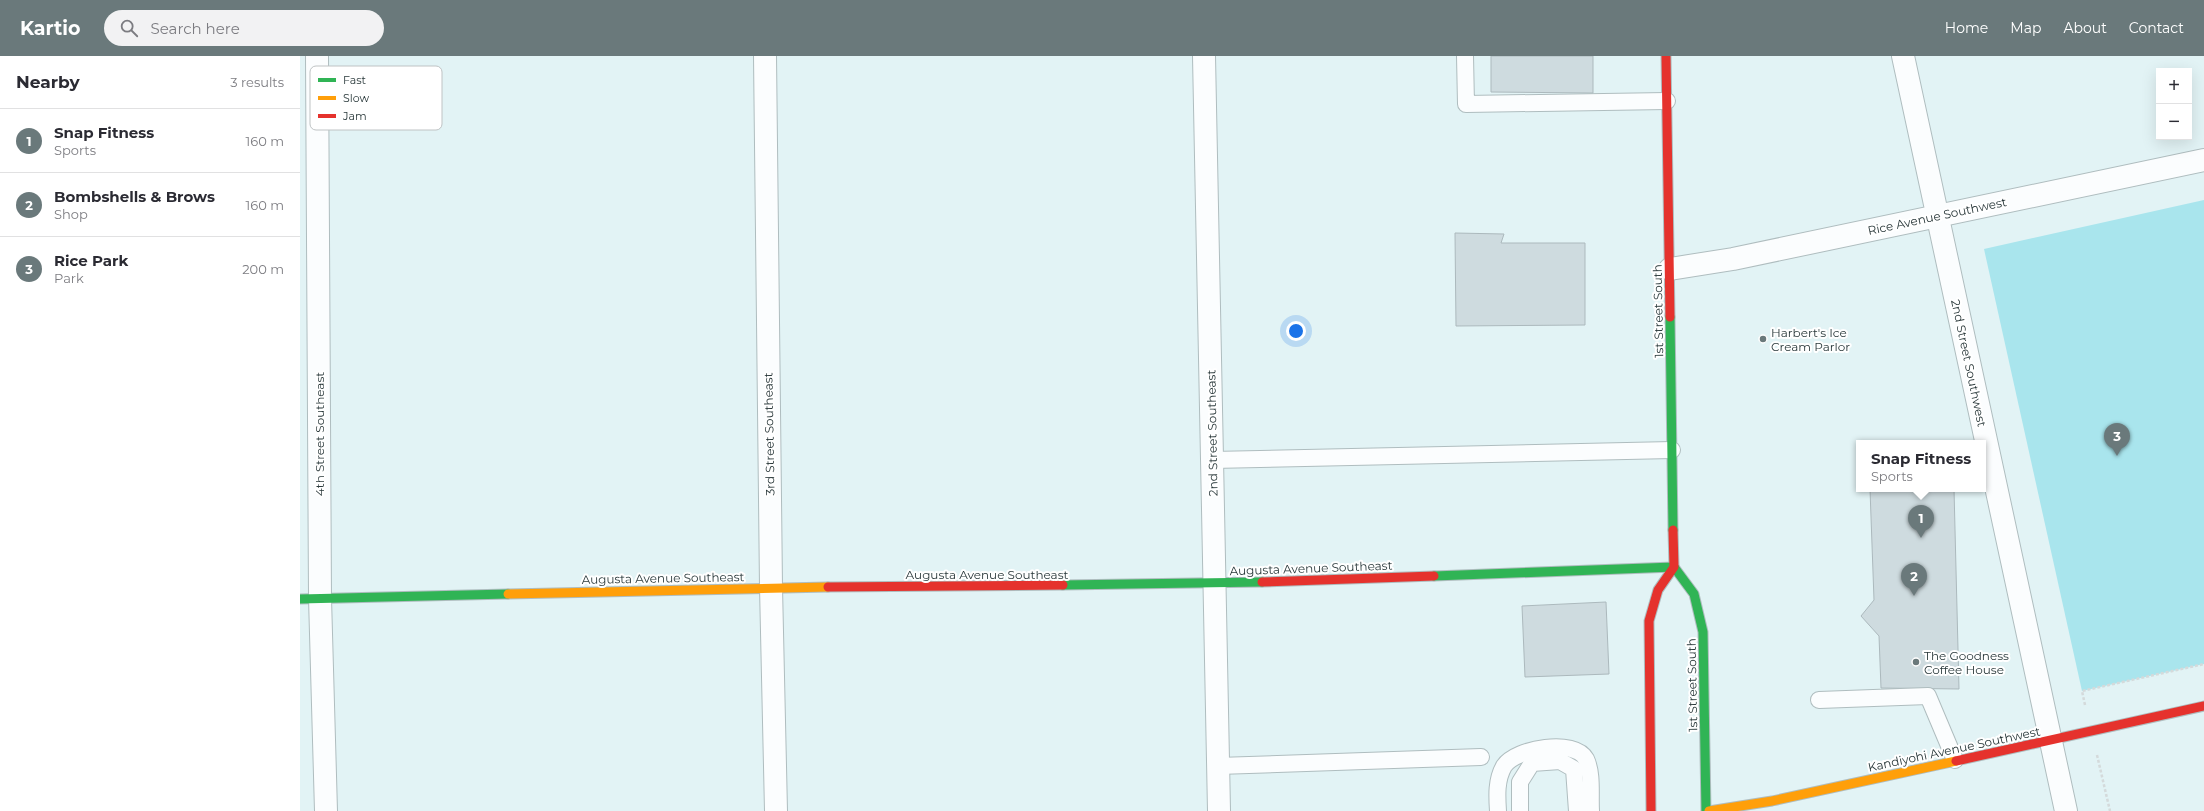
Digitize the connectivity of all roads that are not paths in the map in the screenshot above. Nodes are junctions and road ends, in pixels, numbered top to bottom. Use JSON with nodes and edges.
{"nodes":[{"id":1,"x":317,"y":56,"type":"edge"},
{"id":2,"x":765,"y":56,"type":"edge"},
{"id":3,"x":1204,"y":56,"type":"edge"},
{"id":4,"x":1465,"y":56,"type":"edge"},
{"id":5,"x":1666,"y":56,"type":"edge"},
{"id":6,"x":1903,"y":56,"type":"edge"},
{"id":7,"x":317,"y":66,"type":"edge"},
{"id":8,"x":1667,"y":101,"type":"junction"},
{"id":9,"x":316,"y":130,"type":"edge"},
{"id":10,"x":2204,"y":160,"type":"edge"},
{"id":11,"x":1938,"y":215,"type":"junction"},
{"id":12,"x":1670,"y":269,"type":"junction"},
{"id":13,"x":1672,"y":450,"type":"junction"},
{"id":14,"x":1212,"y":460,"type":"junction"},
{"id":15,"x":1674,"y":567,"type":"junction"},
{"id":16,"x":1214,"y":584,"type":"junction"},
{"id":17,"x":771,"y":587,"type":"junction"},
{"id":18,"x":310,"y":598,"type":"edge"},
{"id":19,"x":1819,"y":700,"type":"dead end"},
{"id":20,"x":2204,"y":706,"type":"edge"},
{"id":21,"x":2050,"y":740,"type":"junction"},
{"id":22,"x":1481,"y":757,"type":"dead end"},
{"id":23,"x":1955,"y":760,"type":"junction"},
{"id":24,"x":1218,"y":766,"type":"junction"},
{"id":25,"x":326,"y":811,"type":"edge"},
{"id":26,"x":776,"y":811,"type":"edge"},
{"id":27,"x":1219,"y":811,"type":"edge"},
{"id":28,"x":1498,"y":811,"type":"edge"},
{"id":29,"x":1520,"y":811,"type":"edge"},
{"id":30,"x":1577,"y":811,"type":"edge"},
{"id":31,"x":1591,"y":811,"type":"edge"},
{"id":32,"x":1651,"y":811,"type":"edge"},
{"id":33,"x":1708,"y":811,"type":"edge"},
{"id":34,"x":2066,"y":811,"type":"edge"}],
"edges":[{"from":1,"to":7,"type":"street","name":"4th Street Southeast"},
{"from":2,"to":17,"type":"street","name":"3rd Street Southeast"},
{"from":3,"to":14,"type":"street","name":"2nd Street Southeast"},
{"from":4,"to":8,"type":"lane"},
{"from":5,"to":8,"type":"street","name":"1st Street South"},
{"from":6,"to":11,"type":"street","name":"2nd Street Southwest"},
{"from":8,"to":12,"type":"street","name":"1st Street South"},
{"from":9,"to":18,"type":"street","name":"4th Street Southeast"},
{"from":10,"to":11,"type":"street","name":"Rice Avenue Southwest"},
{"from":11,"to":12,"type":"street","name":"Rice Avenue Southwest"},
{"from":11,"to":21,"type":"street","name":"2nd Street Southwest"},
{"from":12,"to":13,"type":"street","name":"1st Street South"},
{"from":13,"to":14,"type":"lane"},
{"from":13,"to":15,"type":"street","name":"1st Street South"},
{"from":14,"to":16,"type":"street","name":"2nd Street Southeast"},
{"from":15,"to":16,"type":"street","name":"Augusta Avenue Southeast"},
{"from":15,"to":32,"type":"street"},
{"from":15,"to":33,"type":"street","name":"1st Street South"},
{"from":16,"to":17,"type":"street","name":"Augusta Avenue Southeast"},
{"from":16,"to":24,"type":"street","name":"2nd Street Southeast"},
{"from":17,"to":18,"type":"street","name":"Augusta Avenue Southeast"},
{"from":17,"to":26,"type":"street","name":"3rd Street Southeast"},
{"from":18,"to":25,"type":"street","name":"4th Street Southeast"},
{"from":19,"to":23,"type":"lane"},
{"from":20,"to":21,"type":"street","name":"Kandiyohi Avenue Southwest"},
{"from":21,"to":23,"type":"street","name":"Kandiyohi Avenue Southwest"},
{"from":21,"to":34,"type":"street","name":"2nd Street Southwest"},
{"from":22,"to":24,"type":"lane"},
{"from":23,"to":33,"type":"street","name":"Kandiyohi Avenue Southwest"},
{"from":24,"to":27,"type":"street","name":"2nd Street Southeast"},
{"from":28,"to":31,"type":"lane"},
{"from":29,"to":30,"type":"lane"}]}
